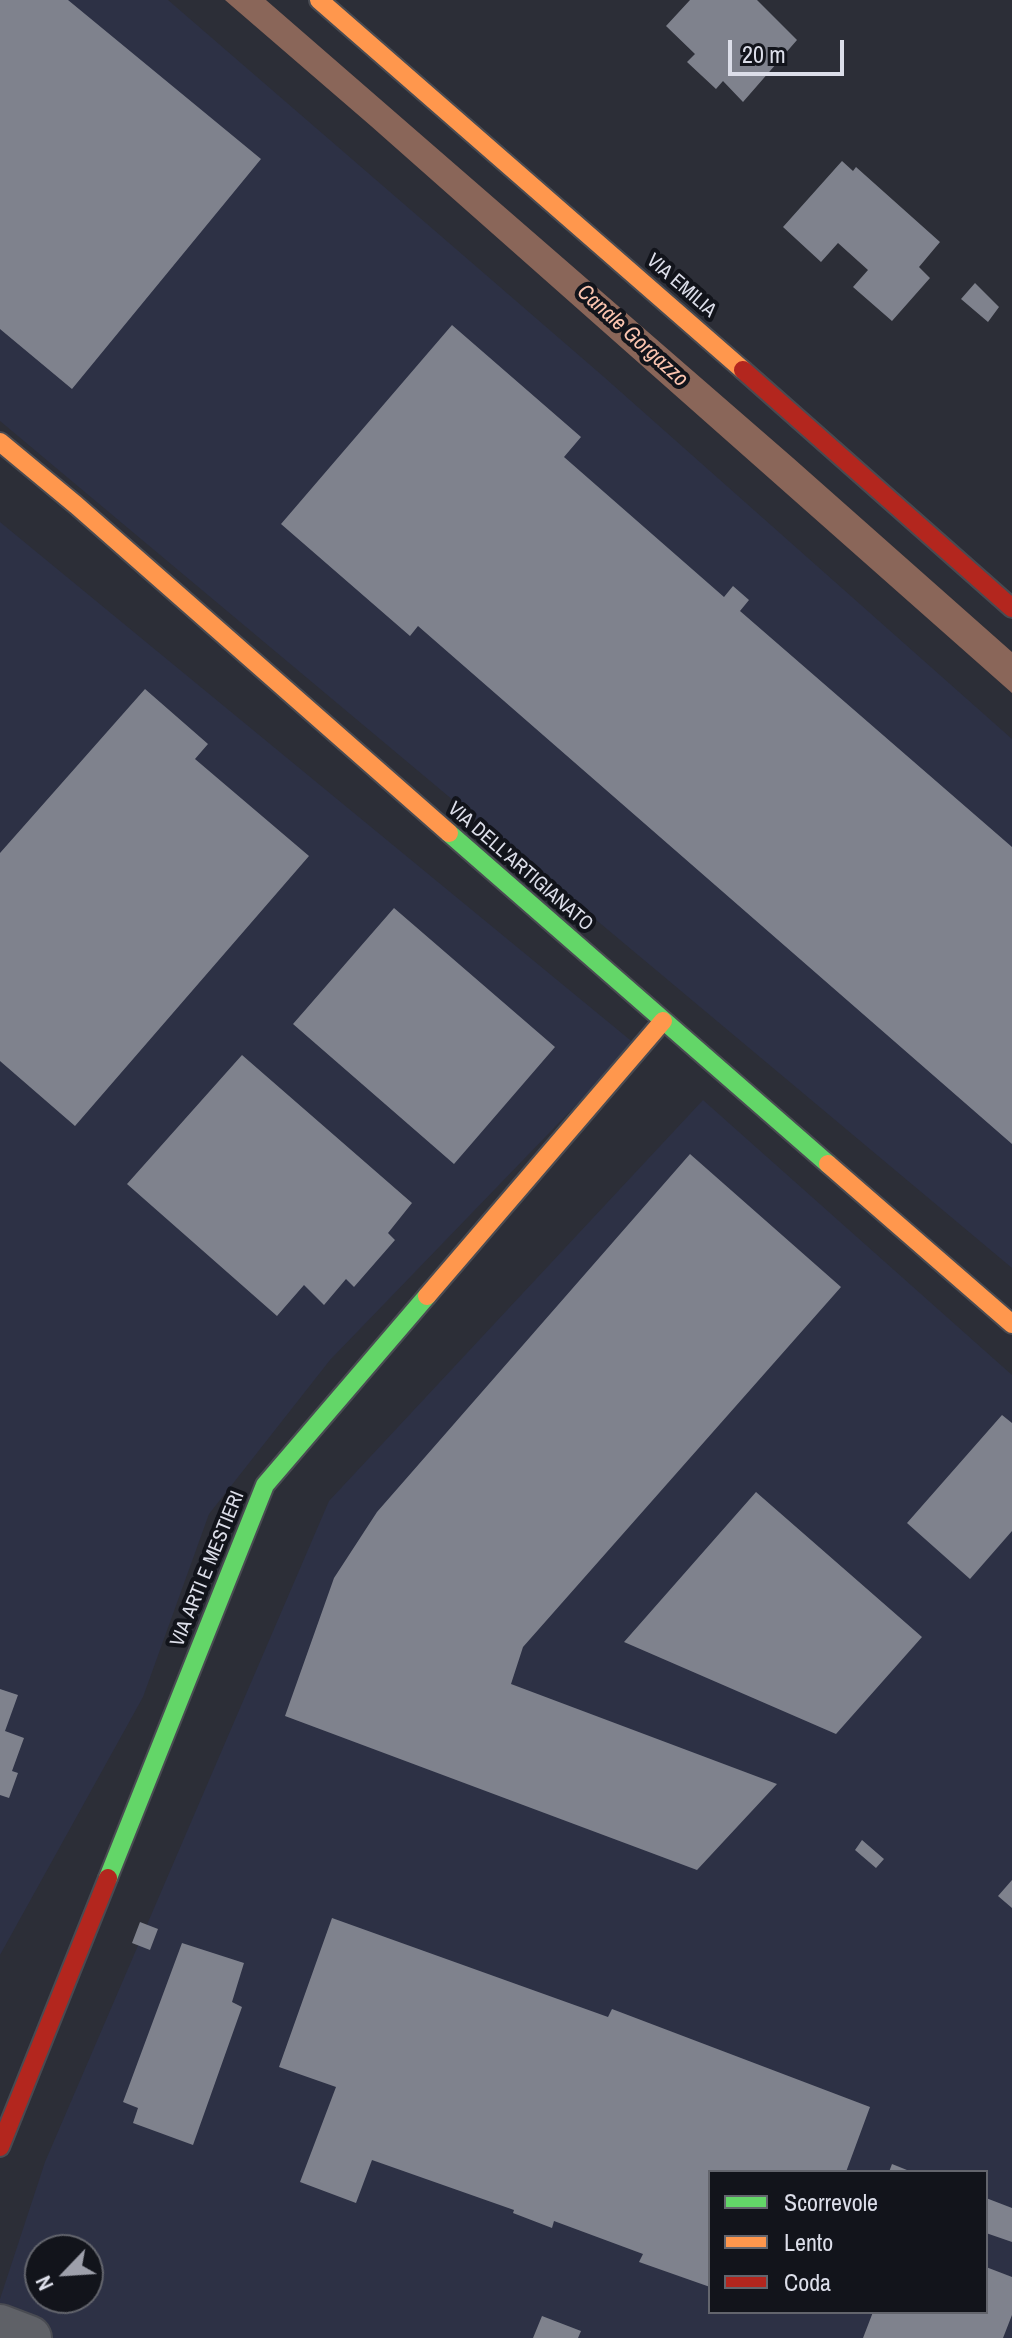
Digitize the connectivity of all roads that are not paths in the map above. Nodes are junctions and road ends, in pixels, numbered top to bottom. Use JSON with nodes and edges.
{"nodes":[{"id":1,"x":319,"y":0,"type":"edge"},
{"id":2,"x":0,"y":442,"type":"edge"},
{"id":3,"x":1012,"y":608,"type":"edge"},
{"id":4,"x":663,"y":1021,"type":"junction"},
{"id":5,"x":1012,"y":1324,"type":"edge"},
{"id":6,"x":0,"y":2147,"type":"edge"},
{"id":7,"x":0,"y":2327,"type":"edge"},
{"id":8,"x":29,"y":2338,"type":"edge"}],
"edges":[{"from":1,"to":3,"type":"street","name":"VIA EMILIA"},
{"from":2,"to":4,"type":"street","name":"VIA DELL'ARTIGIANATO"},
{"from":4,"to":5,"type":"street","name":"VIA DELL'ARTIGIANATO"},
{"from":4,"to":6,"type":"street","name":"VIA ARTI E MESTIERI"},
{"from":7,"to":8,"type":"street"}]}
